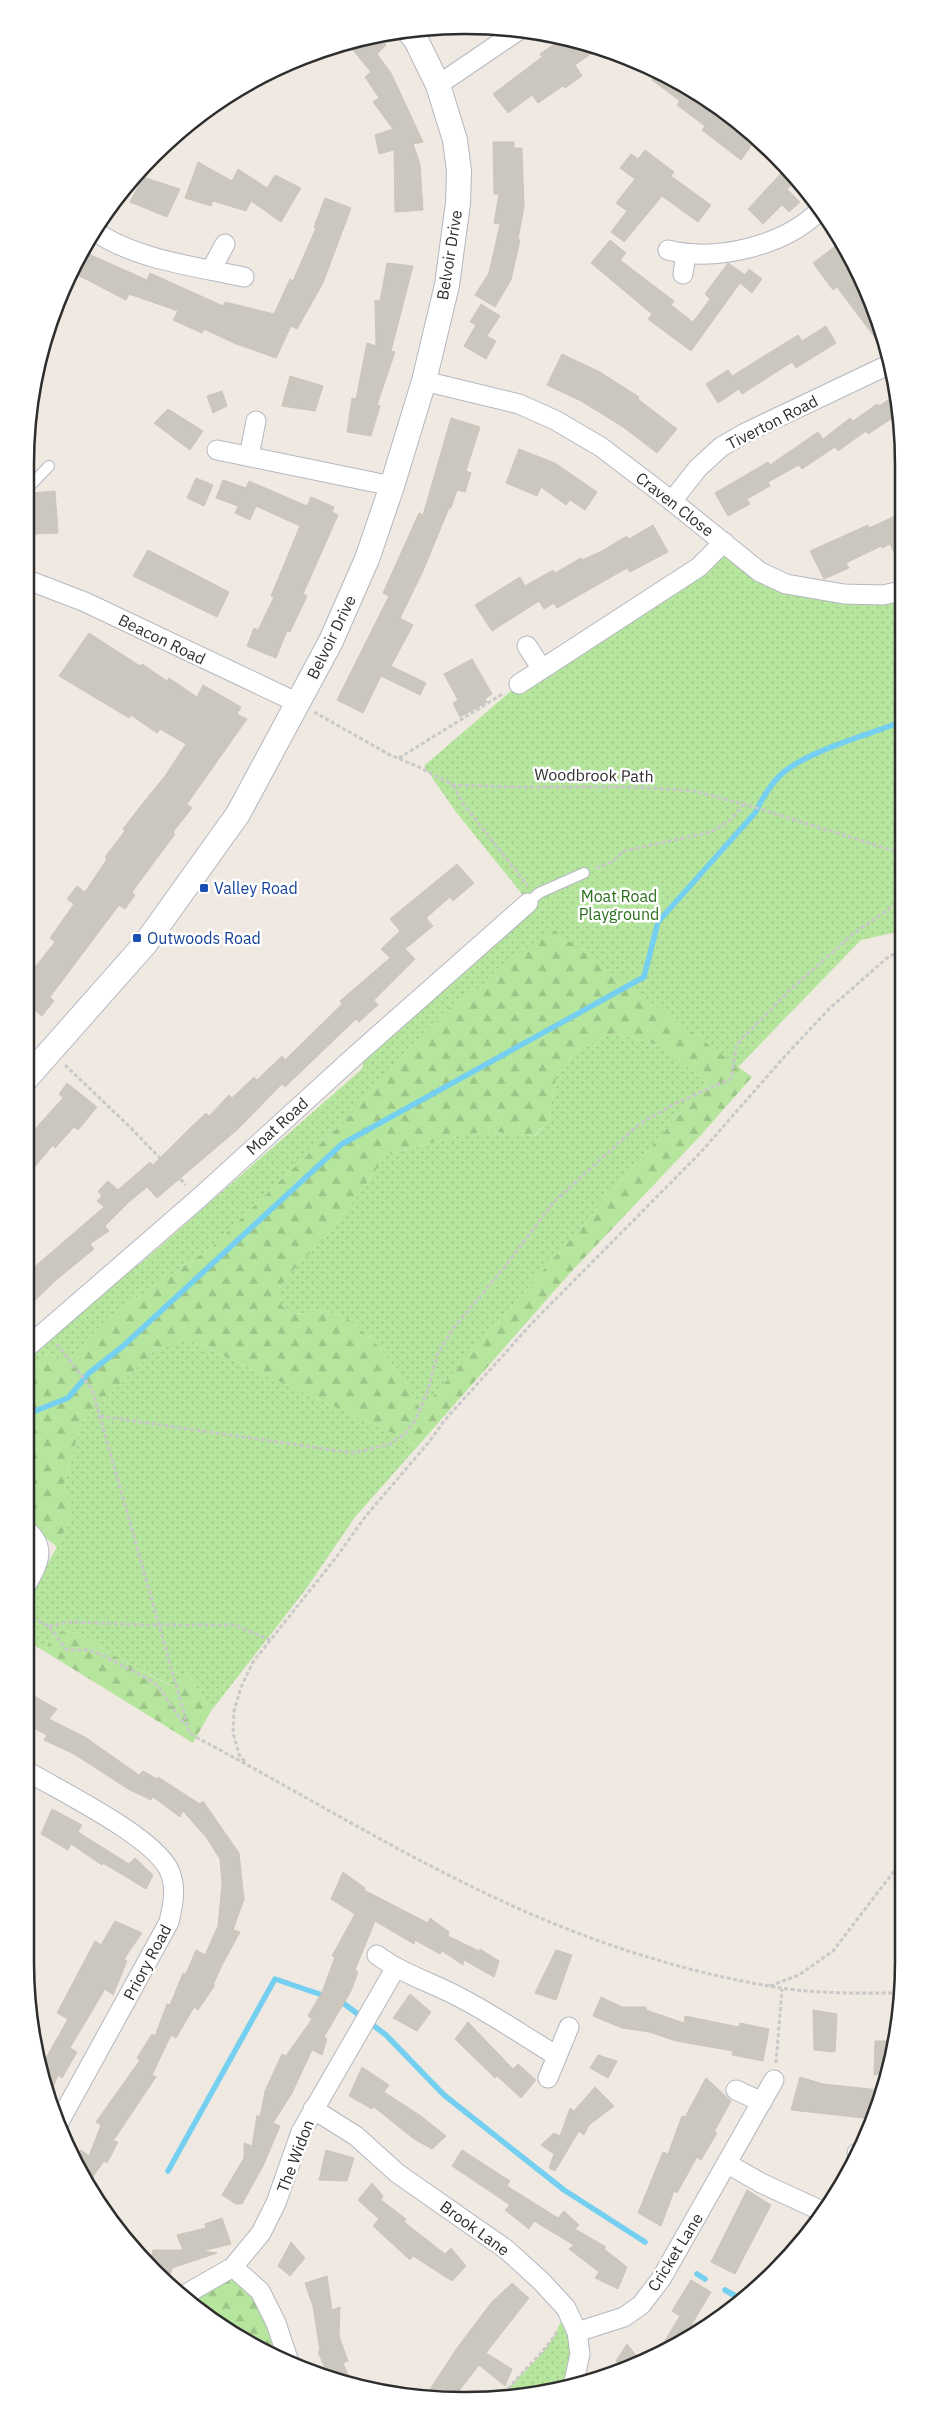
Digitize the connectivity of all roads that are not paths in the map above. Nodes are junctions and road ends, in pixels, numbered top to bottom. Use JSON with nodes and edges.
{"nodes":[{"id":1,"x":510,"y":36,"type":"edge"},
{"id":2,"x":413,"y":37,"type":"edge"},
{"id":3,"x":438,"y":86,"type":"junction"},
{"id":4,"x":815,"y":215,"type":"edge"},
{"id":5,"x":101,"y":233,"type":"edge"},
{"id":6,"x":225,"y":244,"type":"dead end"},
{"id":7,"x":211,"y":270,"type":"junction"},
{"id":8,"x":683,"y":274,"type":"dead end"},
{"id":9,"x":244,"y":276,"type":"dead end"},
{"id":10,"x":884,"y":367,"type":"edge"},
{"id":11,"x":424,"y":381,"type":"junction"},
{"id":12,"x":256,"y":421,"type":"dead end"},
{"id":13,"x":217,"y":450,"type":"dead end"},
{"id":14,"x":250,"y":456,"type":"junction"},
{"id":15,"x":49,"y":466,"type":"dead end"},
{"id":16,"x":34,"y":482,"type":"edge"},
{"id":17,"x":392,"y":486,"type":"junction"},
{"id":18,"x":672,"y":500,"type":"junction"},
{"id":19,"x":724,"y":542,"type":"junction"},
{"id":20,"x":34,"y":582,"type":"edge"},
{"id":21,"x":895,"y":592,"type":"edge"},
{"id":22,"x":526,"y":646,"type":"dead end"},
{"id":23,"x":542,"y":669,"type":"junction"},
{"id":24,"x":519,"y":684,"type":"road end"},
{"id":25,"x":298,"y":703,"type":"junction"},
{"id":26,"x":584,"y":873,"type":"dead end"},
{"id":27,"x":532,"y":899,"type":"joint"},
{"id":28,"x":34,"y":1070,"type":"edge"},
{"id":29,"x":34,"y":1341,"type":"edge"},
{"id":30,"x":34,"y":1541,"type":"edge"},
{"id":31,"x":34,"y":1570,"type":"edge"},
{"id":32,"x":34,"y":1775,"type":"edge"},
{"id":33,"x":377,"y":1955,"type":"dead end"},
{"id":34,"x":395,"y":1969,"type":"junction"},
{"id":35,"x":569,"y":2027,"type":"dead end"},
{"id":36,"x":557,"y":2056,"type":"junction"},
{"id":37,"x":548,"y":2078,"type":"dead end"},
{"id":38,"x":774,"y":2080,"type":"road end"},
{"id":39,"x":736,"y":2090,"type":"dead end"},
{"id":40,"x":762,"y":2102,"type":"junction"},
{"id":41,"x":313,"y":2109,"type":"junction"},
{"id":42,"x":63,"y":2115,"type":"edge"},
{"id":43,"x":728,"y":2164,"type":"junction"},
{"id":44,"x":817,"y":2209,"type":"edge"},
{"id":45,"x":232,"y":2267,"type":"junction"},
{"id":46,"x":189,"y":2292,"type":"edge"},
{"id":47,"x":577,"y":2332,"type":"junction"},
{"id":48,"x":286,"y":2353,"type":"edge"},
{"id":49,"x":575,"y":2378,"type":"edge"}],
"edges":[{"from":1,"to":3,"type":"street"},
{"from":2,"to":3,"type":"street","name":"Belvoir Drive"},
{"from":3,"to":11,"type":"street","name":"Belvoir Drive"},
{"from":4,"to":8,"type":"street"},
{"from":5,"to":7,"type":"street"},
{"from":6,"to":7,"type":"street"},
{"from":7,"to":9,"type":"street"},
{"from":10,"to":18,"type":"street","name":"Tiverton Road"},
{"from":11,"to":17,"type":"street","name":"Belvoir Drive"},
{"from":11,"to":18,"type":"street","name":"Craven Close"},
{"from":12,"to":14,"type":"street"},
{"from":13,"to":14,"type":"street"},
{"from":14,"to":17,"type":"street"},
{"from":15,"to":16,"type":"lane"},
{"from":17,"to":25,"type":"street","name":"Belvoir Drive"},
{"from":18,"to":19,"type":"street","name":"Craven Close"},
{"from":19,"to":21,"type":"street"},
{"from":19,"to":23,"type":"street","name":"Craven Close"},
{"from":20,"to":25,"type":"street","name":"Beacon Road"},
{"from":22,"to":23,"type":"street"},
{"from":23,"to":24,"type":"street","name":"Craven Close"},
{"from":25,"to":28,"type":"street"},
{"from":26,"to":27,"type":"lane"},
{"from":27,"to":29,"type":"street","name":"Moat Road"},
{"from":30,"to":31,"type":"street"},
{"from":32,"to":42,"type":"street","name":"Priory Road"},
{"from":33,"to":34,"type":"street"},
{"from":34,"to":36,"type":"street"},
{"from":34,"to":41,"type":"street","name":"The Widon"},
{"from":35,"to":36,"type":"street"},
{"from":36,"to":37,"type":"street"},
{"from":38,"to":40,"type":"street","name":"Cricket Lane"},
{"from":39,"to":40,"type":"street"},
{"from":40,"to":43,"type":"street","name":"Cricket Lane"},
{"from":41,"to":45,"type":"street","name":"The Widon"},
{"from":41,"to":47,"type":"street","name":"Brook Lane"},
{"from":43,"to":44,"type":"street"},
{"from":43,"to":47,"type":"street","name":"Cricket Lane"},
{"from":45,"to":46,"type":"street","name":"The Widon"},
{"from":45,"to":48,"type":"street"},
{"from":47,"to":49,"type":"street","name":"Brook Lane"}]}
